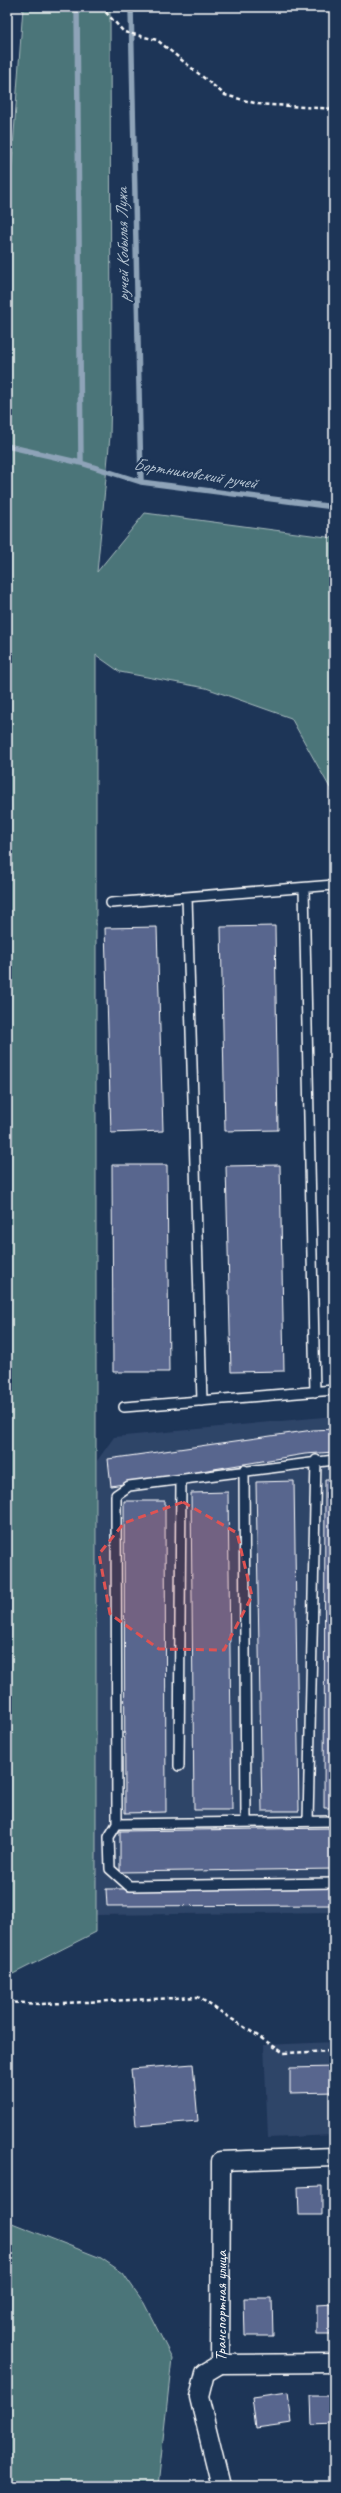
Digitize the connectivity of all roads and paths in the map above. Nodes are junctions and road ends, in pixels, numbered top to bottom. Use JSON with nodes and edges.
{"nodes":[{"id":1,"x":101,"y":7,"type":"edge"},
{"id":2,"x":334,"y":109,"type":"edge"},
{"id":3,"x":334,"y":885,"type":"edge"},
{"id":4,"x":304,"y":888,"type":"junction"},
{"id":5,"x":187,"y":897,"type":"junction"},
{"id":6,"x":111,"y":903,"type":"dead end"},
{"id":7,"x":334,"y":1390,"type":"edge"},
{"id":8,"x":315,"y":1392,"type":"junction"},
{"id":9,"x":202,"y":1401,"type":"junction"},
{"id":10,"x":124,"y":1407,"type":"dead end"},
{"id":11,"x":316,"y":1460,"type":"junction"},
{"id":12,"x":334,"y":1460,"type":"edge"},
{"id":13,"x":244,"y":1470,"type":"junction"},
{"id":14,"x":181,"y":1479,"type":"junction"},
{"id":15,"x":179,"y":1766,"type":"dead end"},
{"id":16,"x":308,"y":1821,"type":"junction"},
{"id":17,"x":334,"y":1821,"type":"edge"},
{"id":18,"x":246,"y":1822,"type":"junction"},
{"id":19,"x":117,"y":1824,"type":"junction"},
{"id":20,"x":334,"y":1883,"type":"edge"},
{"id":21,"x":7,"y":2002,"type":"edge"},
{"id":22,"x":334,"y":2051,"type":"edge"},
{"id":23,"x":334,"y":2158,"type":"edge"},
{"id":24,"x":334,"y":2363,"type":"edge"},
{"id":25,"x":220,"y":2364,"type":"junction"},
{"id":26,"x":221,"y":2486,"type":"edge"}],
"edges":[{"from":1,"to":2,"type":"path"},
{"from":3,"to":4,"type":"lane"},
{"from":4,"to":5,"type":"lane"},
{"from":4,"to":8,"type":"lane"},
{"from":5,"to":6,"type":"lane"},
{"from":5,"to":9,"type":"lane"},
{"from":7,"to":8,"type":"lane"},
{"from":8,"to":9,"type":"lane"},
{"from":9,"to":10,"type":"lane"},
{"from":11,"to":12,"type":"lane"},
{"from":11,"to":13,"type":"lane"},
{"from":11,"to":16,"type":"lane"},
{"from":13,"to":14,"type":"lane"},
{"from":13,"to":18,"type":"lane"},
{"from":14,"to":15,"type":"lane"},
{"from":14,"to":19,"type":"lane"},
{"from":16,"to":17,"type":"lane"},
{"from":16,"to":18,"type":"lane"},
{"from":18,"to":19,"type":"lane"},
{"from":19,"to":20,"type":"lane"},
{"from":21,"to":22,"type":"path"},
{"from":23,"to":25,"type":"street","name":"Транспортная улица"},
{"from":24,"to":25,"type":"street"},
{"from":25,"to":26,"type":"street","name":"Транспортная улица"}]}
